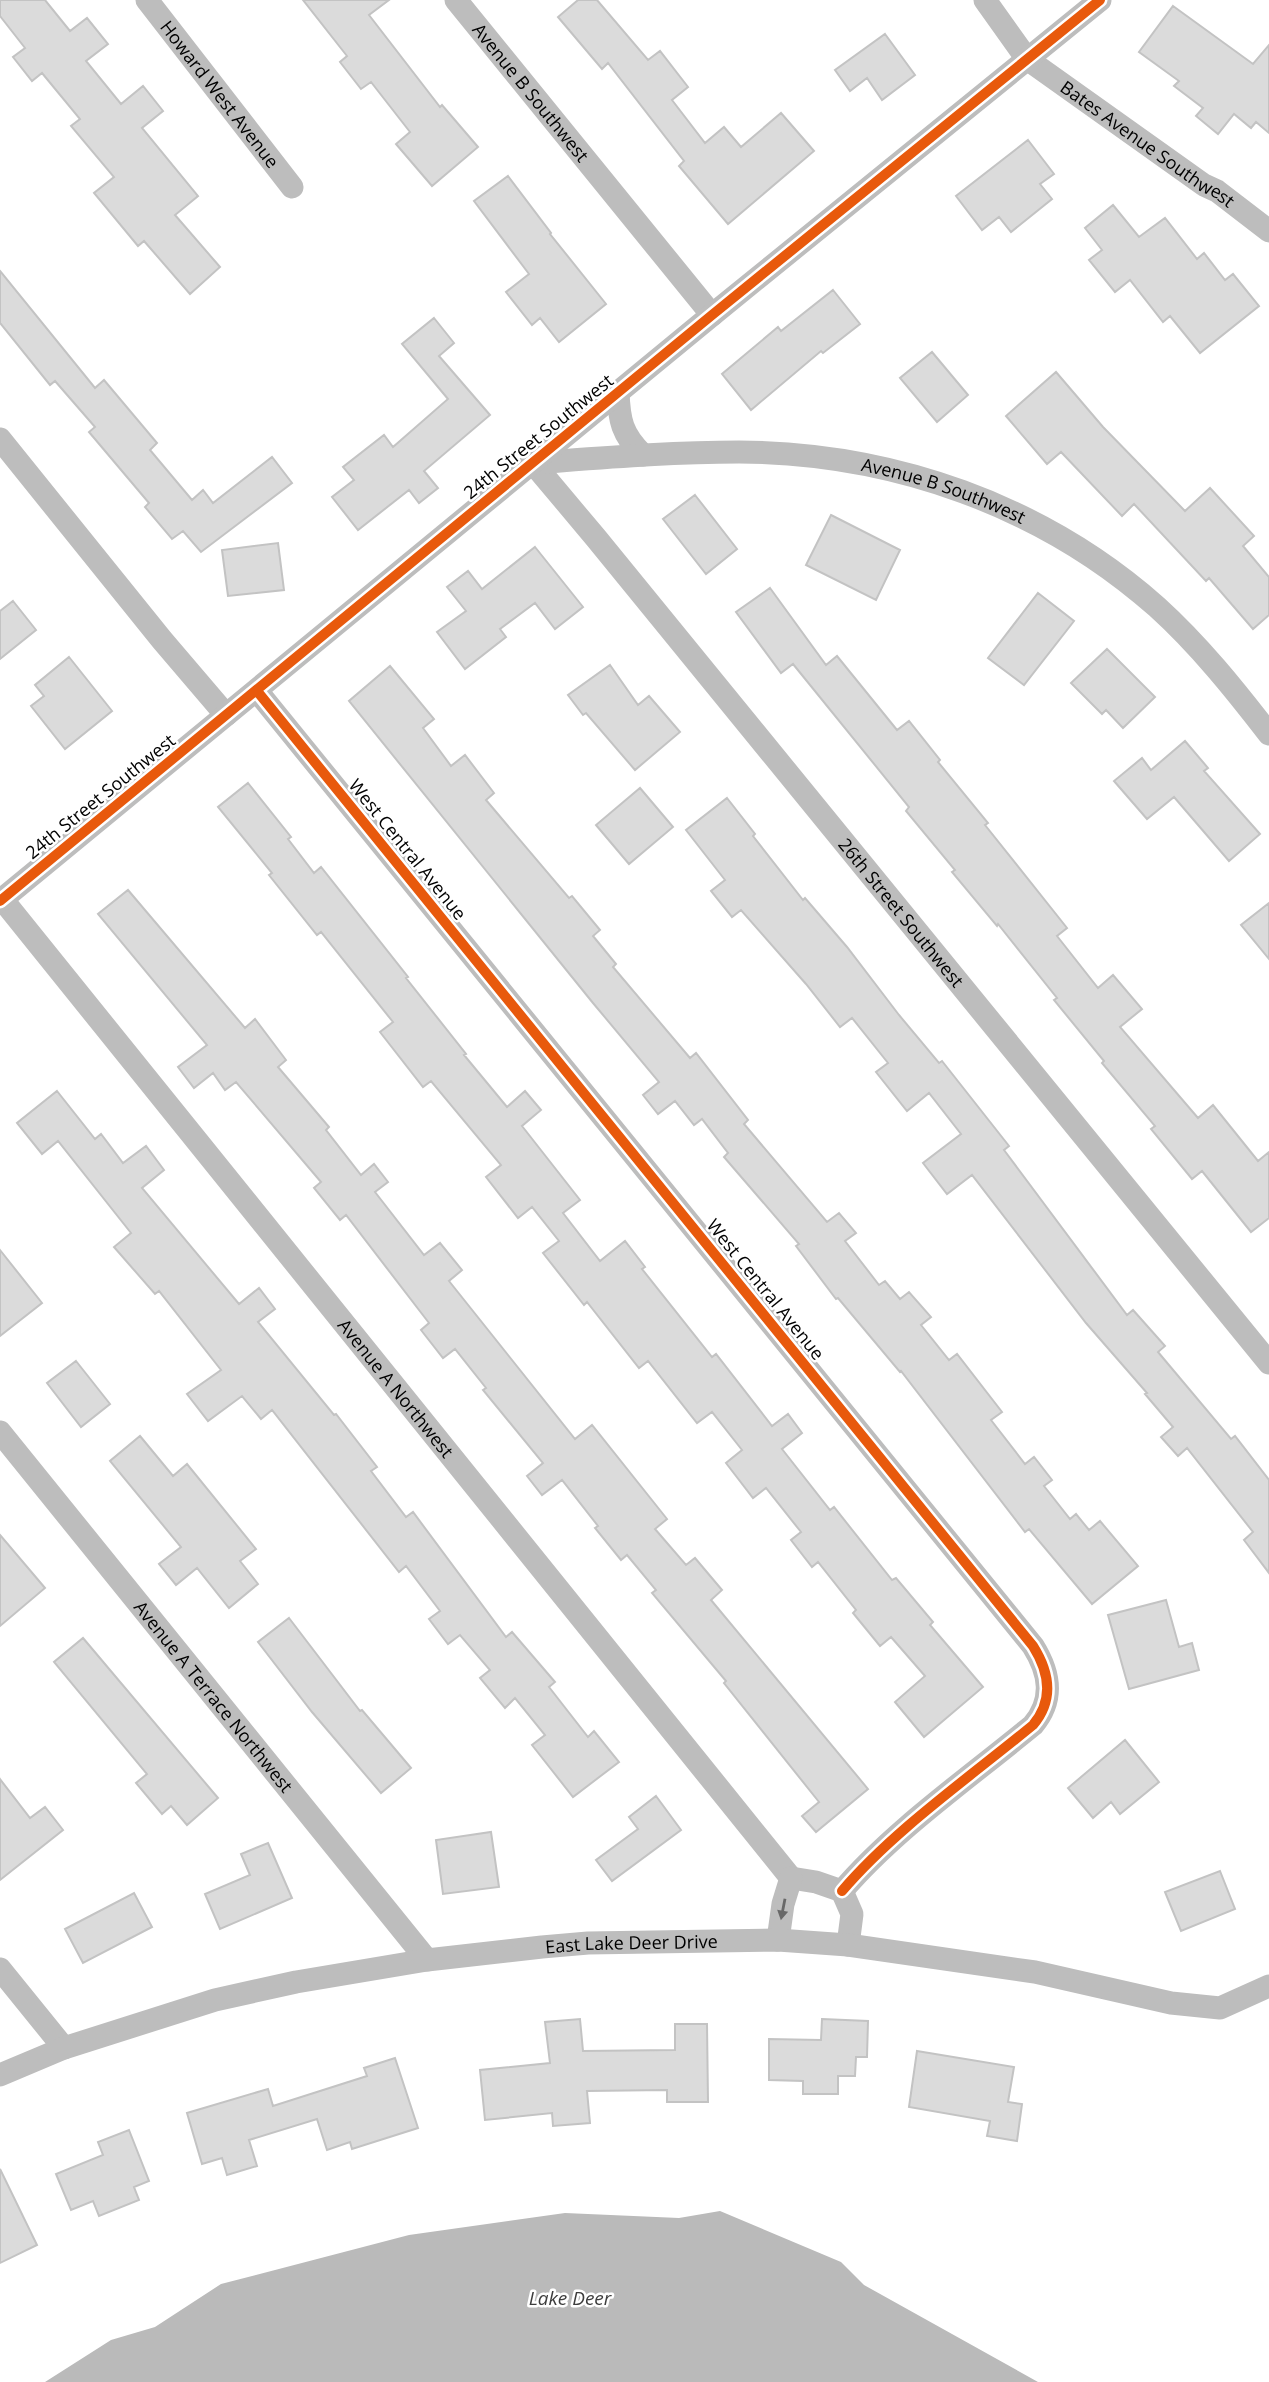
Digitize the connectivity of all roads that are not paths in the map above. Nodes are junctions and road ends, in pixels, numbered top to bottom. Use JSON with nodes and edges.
{"nodes":[{"id":1,"x":147,"y":0,"type":"edge"},
{"id":2,"x":456,"y":0,"type":"edge"},
{"id":3,"x":985,"y":0,"type":"edge"},
{"id":4,"x":1100,"y":0,"type":"edge"},
{"id":5,"x":1027,"y":59,"type":"junction"},
{"id":6,"x":292,"y":187,"type":"dead end"},
{"id":7,"x":1269,"y":231,"type":"edge"},
{"id":8,"x":712,"y":315,"type":"junction"},
{"id":9,"x":618,"y":392,"type":"junction"},
{"id":10,"x":0,"y":439,"type":"edge"},
{"id":11,"x":643,"y":455,"type":"junction"},
{"id":12,"x":533,"y":463,"type":"junction"},
{"id":13,"x":257,"y":691,"type":"junction"},
{"id":14,"x":226,"y":715,"type":"junction"},
{"id":15,"x":1269,"y":734,"type":"edge"},
{"id":16,"x":1,"y":900,"type":"edge"},
{"id":17,"x":1269,"y":1363,"type":"edge"},
{"id":18,"x":0,"y":1432,"type":"edge"},
{"id":19,"x":791,"y":1878,"type":"junction"},
{"id":20,"x":842,"y":1891,"type":"junction"},
{"id":21,"x":778,"y":1940,"type":"junction"},
{"id":22,"x":848,"y":1945,"type":"junction"},
{"id":23,"x":427,"y":1960,"type":"junction"},
{"id":24,"x":0,"y":1969,"type":"edge"},
{"id":25,"x":1269,"y":1986,"type":"edge"},
{"id":26,"x":64,"y":2048,"type":"junction"},
{"id":27,"x":0,"y":2075,"type":"edge"}],
"edges":[{"from":1,"to":6,"type":"street","name":"Howard West Avenue"},
{"from":2,"to":8,"type":"street","name":"Avenue B Southwest"},
{"from":3,"to":5,"type":"street","name":"Bates Avenue Southwest"},
{"from":4,"to":5,"type":"street","name":"24th Street Southwest"},
{"from":5,"to":7,"type":"street","name":"Bates Avenue Southwest"},
{"from":5,"to":8,"type":"street","name":"24th Street Southwest"},
{"from":8,"to":9,"type":"street","name":"24th Street Southwest"},
{"from":9,"to":11,"type":"street"},
{"from":9,"to":12,"type":"street","name":"24th Street Southwest"},
{"from":10,"to":14,"type":"street"},
{"from":11,"to":12,"type":"street","name":"Avenue B Southwest"},
{"from":11,"to":15,"type":"street","name":"Avenue B Southwest"},
{"from":12,"to":13,"type":"street","name":"24th Street Southwest"},
{"from":12,"to":17,"type":"street","name":"26th Street Southwest"},
{"from":13,"to":14,"type":"street","name":"24th Street Southwest"},
{"from":13,"to":20,"type":"street","name":"West Central Avenue"},
{"from":14,"to":16,"type":"street","name":"24th Street Southwest"},
{"from":16,"to":19,"type":"street","name":"Avenue A Northwest"},
{"from":18,"to":23,"type":"street","name":"Avenue A Terrace Northwest"},
{"from":19,"to":20,"type":"street"},
{"from":19,"to":21,"type":"street","one_way":true},
{"from":20,"to":22,"type":"street"},
{"from":21,"to":22,"type":"street","name":"East Lake Deer Drive"},
{"from":21,"to":23,"type":"street","name":"East Lake Deer Drive"},
{"from":22,"to":25,"type":"street","name":"East Lake Deer Drive"},
{"from":23,"to":26,"type":"street","name":"East Lake Deer Drive"},
{"from":24,"to":26,"type":"street"},
{"from":26,"to":27,"type":"street","name":"East Lake Deer Drive"}]}
